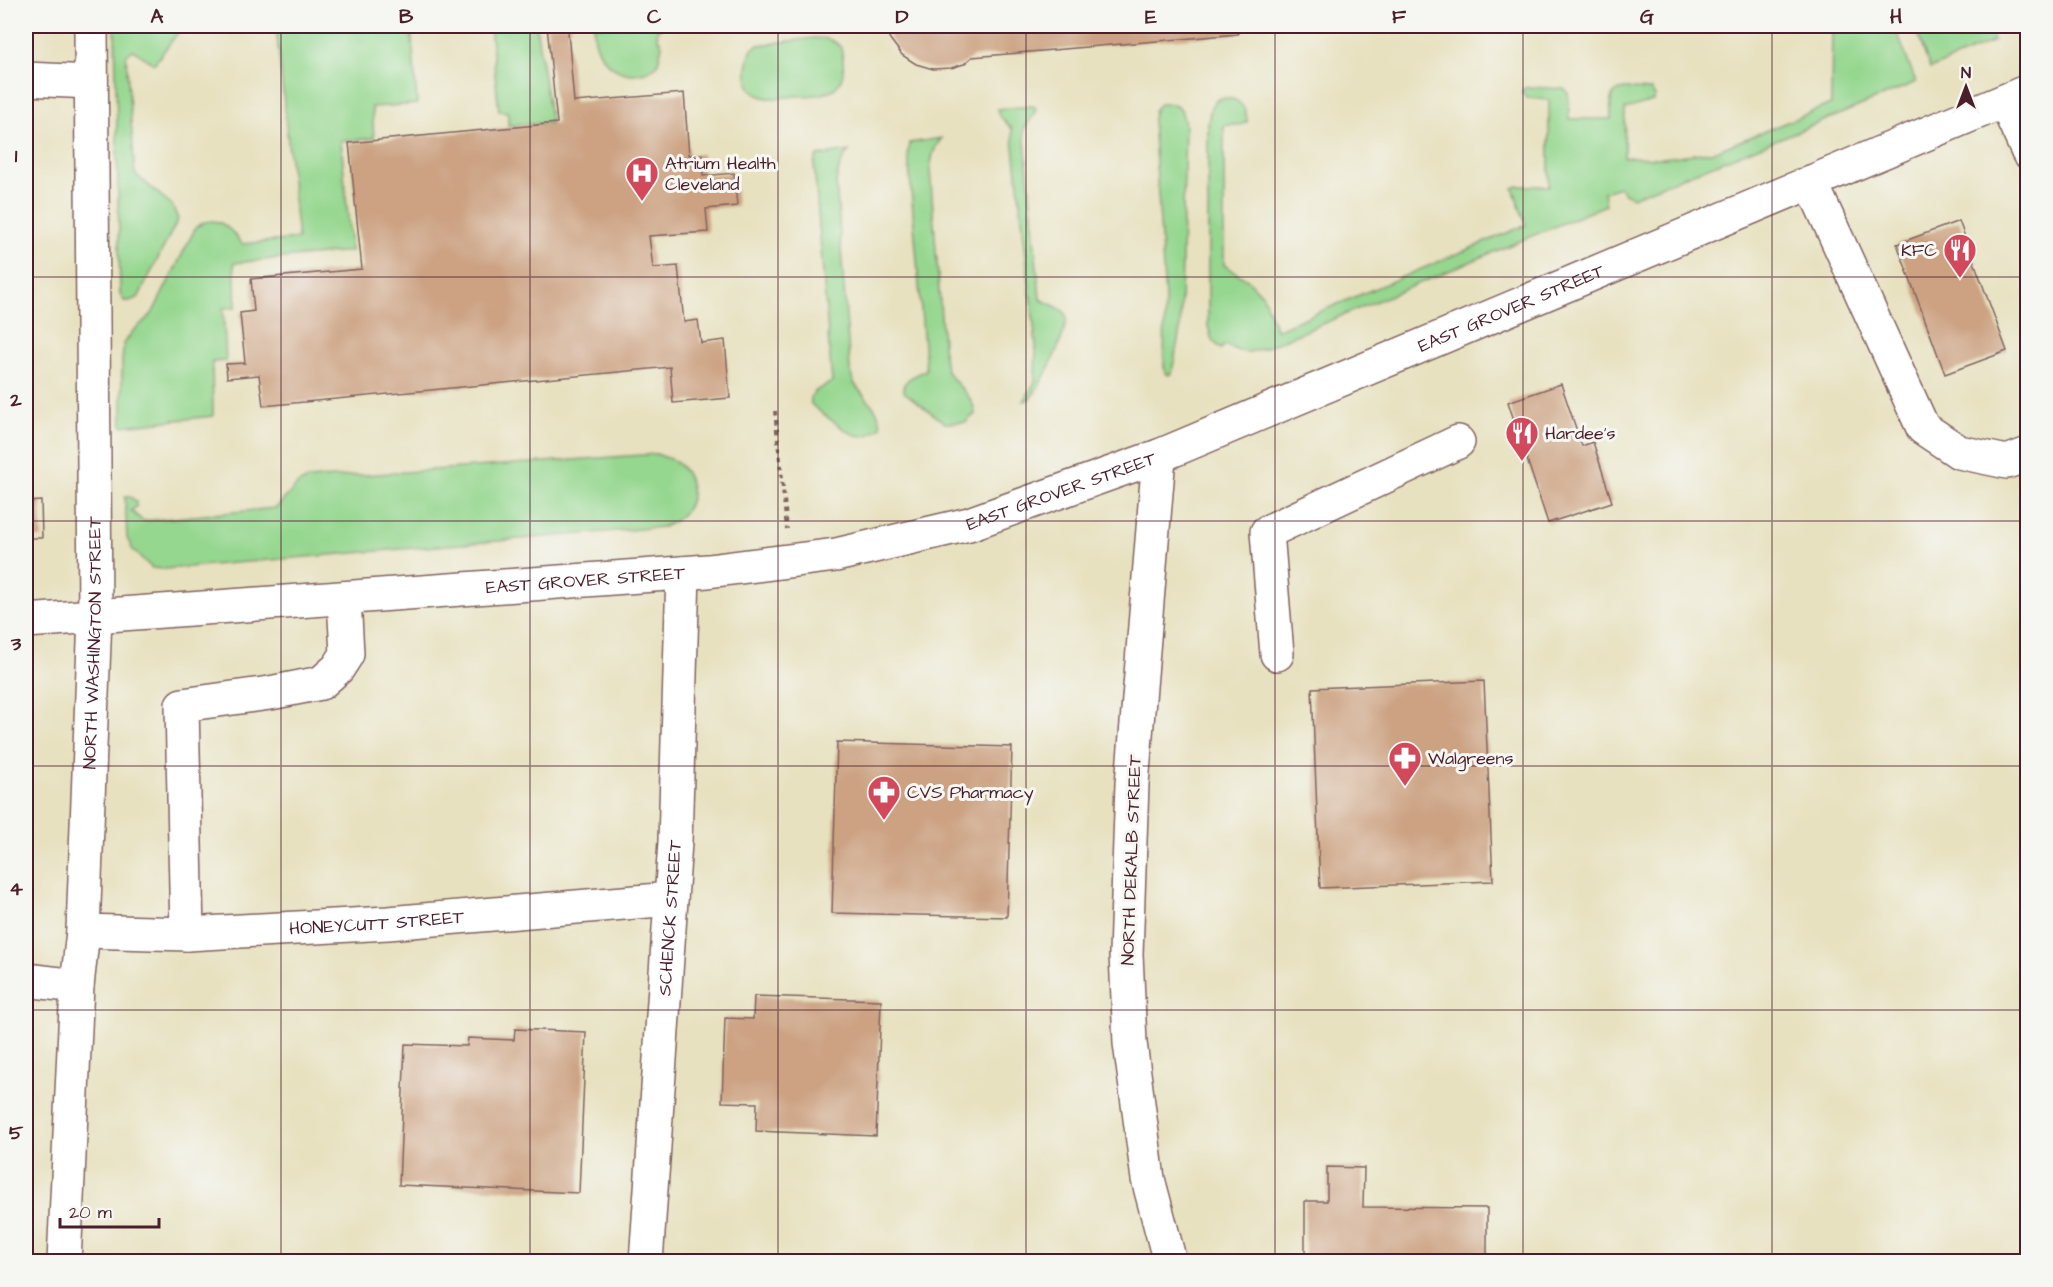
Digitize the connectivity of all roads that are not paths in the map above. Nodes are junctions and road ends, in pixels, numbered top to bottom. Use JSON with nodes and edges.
{"nodes":[{"id":1,"x":91,"y":26,"type":"edge"},
{"id":2,"x":26,"y":79,"type":"edge"},
{"id":3,"x":91,"y":82,"type":"junction"},
{"id":4,"x":2016,"y":96,"type":"edge"},
{"id":5,"x":2028,"y":152,"type":"edge"},
{"id":6,"x":1811,"y":182,"type":"junction"},
{"id":7,"x":1458,"y":442,"type":"dead end"},
{"id":8,"x":2028,"y":454,"type":"edge"},
{"id":9,"x":1159,"y":456,"type":"junction"},
{"id":10,"x":683,"y":573,"type":"junction"},
{"id":11,"x":344,"y":598,"type":"junction"},
{"id":12,"x":95,"y":616,"type":"junction"},
{"id":13,"x":26,"y":621,"type":"edge"},
{"id":14,"x":1277,"y":654,"type":"dead end"},
{"id":15,"x":671,"y":899,"type":"junction"},
{"id":16,"x":83,"y":931,"type":"junction"},
{"id":17,"x":188,"y":934,"type":"junction"},
{"id":18,"x":26,"y":980,"type":"edge"},
{"id":19,"x":77,"y":986,"type":"junction"},
{"id":20,"x":64,"y":1262,"type":"edge"},
{"id":21,"x":646,"y":1262,"type":"edge"},
{"id":22,"x":1170,"y":1262,"type":"edge"}],
"edges":[{"from":1,"to":3,"type":"main road","name":"NORTH WASHINGTON STREET"},
{"from":2,"to":3,"type":"main road"},
{"from":3,"to":12,"type":"main road","name":"NORTH WASHINGTON STREET"},
{"from":4,"to":5,"type":"main road"},
{"from":4,"to":6,"type":"main road","name":"EAST GROVER STREET"},
{"from":6,"to":8,"type":"main road"},
{"from":6,"to":9,"type":"main road","name":"EAST GROVER STREET"},
{"from":7,"to":14,"type":"main road"},
{"from":9,"to":10,"type":"main road","name":"EAST GROVER STREET"},
{"from":9,"to":22,"type":"main road","name":"NORTH DEKALB STREET"},
{"from":10,"to":11,"type":"main road","name":"EAST GROVER STREET"},
{"from":10,"to":15,"type":"main road","name":"SCHENCK STREET"},
{"from":11,"to":12,"type":"main road","name":"EAST GROVER STREET"},
{"from":11,"to":17,"type":"main road"},
{"from":12,"to":13,"type":"main road","name":"EAST GROVER STREET"},
{"from":12,"to":16,"type":"main road","name":"NORTH WASHINGTON STREET"},
{"from":15,"to":17,"type":"main road","name":"HONEYCUTT STREET"},
{"from":15,"to":21,"type":"main road","name":"SCHENCK STREET"},
{"from":16,"to":17,"type":"main road","name":"HONEYCUTT STREET"},
{"from":16,"to":19,"type":"main road","name":"NORTH WASHINGTON STREET"},
{"from":18,"to":19,"type":"main road"},
{"from":19,"to":20,"type":"main road","name":"NORTH WASHINGTON STREET"}]}
